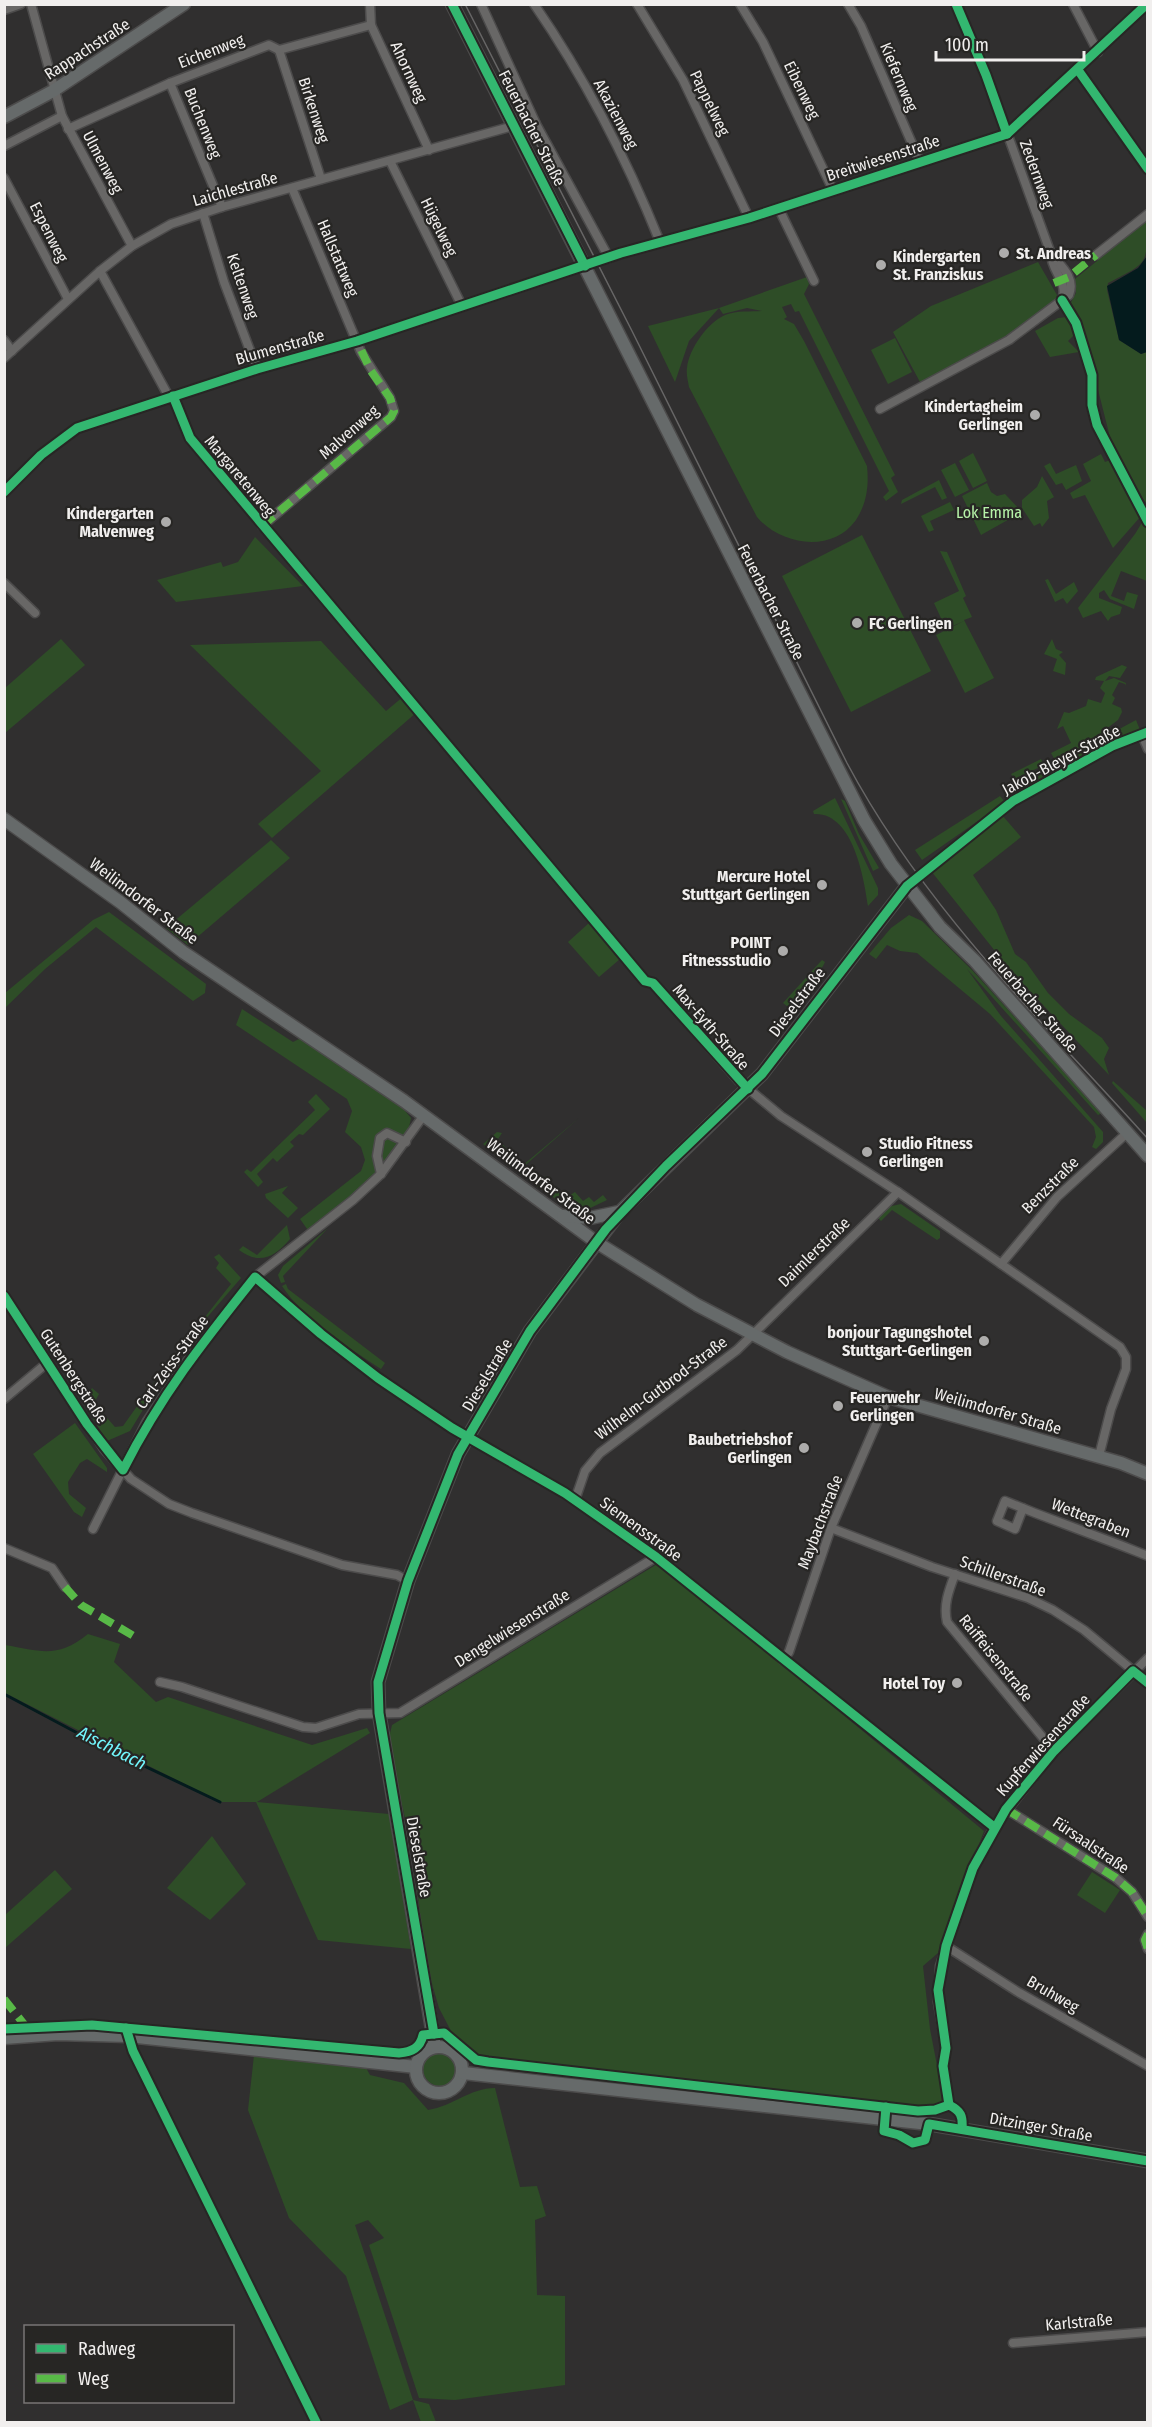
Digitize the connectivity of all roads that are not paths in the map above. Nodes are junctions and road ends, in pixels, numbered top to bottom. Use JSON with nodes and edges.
{"nodes":[{"id":1,"x":21,"y":4,"type":"edge"},
{"id":2,"x":31,"y":4,"type":"edge"},
{"id":3,"x":184,"y":4,"type":"edge"},
{"id":4,"x":370,"y":4,"type":"edge"},
{"id":5,"x":452,"y":4,"type":"edge"},
{"id":6,"x":481,"y":4,"type":"edge"},
{"id":7,"x":534,"y":4,"type":"edge"},
{"id":8,"x":637,"y":4,"type":"edge"},
{"id":9,"x":740,"y":4,"type":"edge"},
{"id":10,"x":848,"y":4,"type":"edge"},
{"id":11,"x":956,"y":4,"type":"edge"},
{"id":12,"x":1073,"y":4,"type":"edge"},
{"id":13,"x":1147,"y":4,"type":"edge"},
{"id":14,"x":4,"y":10,"type":"edge"},
{"id":15,"x":371,"y":25,"type":"junction"},
{"id":16,"x":279,"y":50,"type":"junction"},
{"id":17,"x":1098,"y":52,"type":"junction"},
{"id":18,"x":1078,"y":70,"type":"junction"},
{"id":19,"x":170,"y":83,"type":"junction"},
{"id":20,"x":53,"y":91,"type":"junction"},
{"id":21,"x":62,"y":116,"type":"junction"},
{"id":22,"x":4,"y":117,"type":"edge"},
{"id":23,"x":513,"y":126,"type":"junction"},
{"id":24,"x":68,"y":129,"type":"junction"},
{"id":25,"x":1007,"y":134,"type":"junction"},
{"id":26,"x":4,"y":146,"type":"edge"},
{"id":27,"x":429,"y":150,"type":"junction"},
{"id":28,"x":390,"y":161,"type":"junction"},
{"id":29,"x":920,"y":162,"type":"junction"},
{"id":30,"x":1148,"y":169,"type":"edge"},
{"id":31,"x":4,"y":178,"type":"edge"},
{"id":32,"x":321,"y":179,"type":"junction"},
{"id":33,"x":292,"y":188,"type":"junction"},
{"id":34,"x":833,"y":190,"type":"junction"},
{"id":35,"x":222,"y":207,"type":"junction"},
{"id":36,"x":779,"y":209,"type":"junction"},
{"id":37,"x":203,"y":213,"type":"junction"},
{"id":38,"x":1148,"y":214,"type":"edge"},
{"id":39,"x":749,"y":218,"type":"junction"},
{"id":40,"x":660,"y":243,"type":"junction"},
{"id":41,"x":132,"y":246,"type":"junction"},
{"id":42,"x":1096,"y":255,"type":"dead end"},
{"id":43,"x":609,"y":258,"type":"junction"},
{"id":44,"x":585,"y":266,"type":"junction"},
{"id":45,"x":100,"y":271,"type":"junction"},
{"id":46,"x":814,"y":281,"type":"dead end"},
{"id":47,"x":68,"y":299,"type":"junction"},
{"id":48,"x":462,"y":306,"type":"junction"},
{"id":49,"x":4,"y":340,"type":"edge"},
{"id":50,"x":357,"y":341,"type":"junction"},
{"id":51,"x":12,"y":351,"type":"junction"},
{"id":52,"x":4,"y":358,"type":"edge"},
{"id":53,"x":257,"y":369,"type":"junction"},
{"id":54,"x":171,"y":396,"type":"junction"},
{"id":55,"x":880,"y":408,"type":"dead end"},
{"id":56,"x":4,"y":492,"type":"edge"},
{"id":57,"x":262,"y":526,"type":"junction"},
{"id":58,"x":298,"y":567,"type":"dead end"},
{"id":59,"x":4,"y":583,"type":"edge"},
{"id":60,"x":35,"y":613,"type":"dead end"},
{"id":61,"x":1145,"y":734,"type":"edge"},
{"id":62,"x":1148,"y":749,"type":"edge"},
{"id":63,"x":4,"y":819,"type":"edge"},
{"id":64,"x":908,"y":886,"type":"junction"},
{"id":65,"x":653,"y":983,"type":"dead end"},
{"id":66,"x":747,"y":1089,"type":"junction"},
{"id":67,"x":424,"y":1115,"type":"junction"},
{"id":68,"x":1127,"y":1133,"type":"junction"},
{"id":69,"x":406,"y":1142,"type":"junction"},
{"id":70,"x":1148,"y":1156,"type":"edge"},
{"id":71,"x":381,"y":1174,"type":"junction"},
{"id":72,"x":898,"y":1192,"type":"junction"},
{"id":73,"x":620,"y":1212,"type":"junction"},
{"id":74,"x":560,"y":1216,"type":"junction"},
{"id":75,"x":596,"y":1242,"type":"junction"},
{"id":76,"x":1000,"y":1264,"type":"junction"},
{"id":77,"x":255,"y":1277,"type":"junction"},
{"id":78,"x":4,"y":1296,"type":"edge"},
{"id":79,"x":752,"y":1334,"type":"junction"},
{"id":80,"x":47,"y":1363,"type":"junction"},
{"id":81,"x":888,"y":1397,"type":"junction"},
{"id":82,"x":4,"y":1399,"type":"edge"},
{"id":83,"x":467,"y":1436,"type":"junction"},
{"id":84,"x":1099,"y":1456,"type":"junction"},
{"id":85,"x":123,"y":1470,"type":"junction"},
{"id":86,"x":1148,"y":1474,"type":"edge"},
{"id":87,"x":575,"y":1500,"type":"junction"},
{"id":88,"x":1023,"y":1508,"type":"dead end"},
{"id":89,"x":831,"y":1528,"type":"junction"},
{"id":90,"x":93,"y":1529,"type":"dead end"},
{"id":91,"x":4,"y":1548,"type":"edge"},
{"id":92,"x":1148,"y":1556,"type":"edge"},
{"id":93,"x":656,"y":1557,"type":"junction"},
{"id":94,"x":955,"y":1574,"type":"junction"},
{"id":95,"x":408,"y":1581,"type":"junction"},
{"id":96,"x":65,"y":1587,"type":"dead end"},
{"id":97,"x":1148,"y":1659,"type":"edge"},
{"id":98,"x":783,"y":1660,"type":"junction"},
{"id":99,"x":1133,"y":1671,"type":"junction"},
{"id":100,"x":160,"y":1682,"type":"dead end"},
{"id":101,"x":1148,"y":1683,"type":"edge"},
{"id":102,"x":379,"y":1713,"type":"junction"},
{"id":103,"x":1054,"y":1751,"type":"junction"},
{"id":104,"x":1006,"y":1809,"type":"junction"},
{"id":105,"x":994,"y":1827,"type":"junction"},
{"id":106,"x":1148,"y":1917,"type":"edge"},
{"id":107,"x":1148,"y":1934,"type":"edge"},
{"id":108,"x":946,"y":1947,"type":"junction"},
{"id":109,"x":1148,"y":1949,"type":"edge"},
{"id":110,"x":4,"y":2038,"type":"edge"},
{"id":111,"x":435,"y":2047,"type":"junction"},
{"id":112,"x":946,"y":2048,"type":"dead end"},
{"id":113,"x":1148,"y":2066,"type":"edge"},
{"id":114,"x":416,"y":2067,"type":"junction"},
{"id":115,"x":463,"y":2073,"type":"junction"},
{"id":116,"x":1148,"y":2161,"type":"edge"},
{"id":117,"x":1148,"y":2332,"type":"edge"},
{"id":118,"x":1014,"y":2343,"type":"dead end"}],
"edges":[{"from":1,"to":14,"type":"street"},
{"from":2,"to":20,"type":"street","name":"Ulmenweg"},
{"from":3,"to":20,"type":"main road","name":"Rappachstraße"},
{"from":4,"to":15,"type":"street","name":"Ahornweg"},
{"from":5,"to":23,"type":"main road","name":"Feuerbacher Straße"},
{"from":6,"to":43,"type":"street","name":"Feuerbacher Straße"},
{"from":7,"to":40,"type":"street","name":"Akazienweg"},
{"from":8,"to":39,"type":"street","name":"Pappelweg"},
{"from":9,"to":34,"type":"street","name":"Eibenweg"},
{"from":10,"to":29,"type":"street","name":"Kiefernweg"},
{"from":11,"to":25,"type":"street","name":"Zedernweg"},
{"from":12,"to":17,"type":"street"},
{"from":13,"to":17,"type":"street","name":"Breitwiesenstraße"},
{"from":15,"to":16,"type":"street","name":"Eichenweg"},
{"from":15,"to":27,"type":"street","name":"Ahornweg"},
{"from":16,"to":19,"type":"street","name":"Eichenweg"},
{"from":16,"to":32,"type":"street","name":"Birkenweg"},
{"from":17,"to":18,"type":"street","name":"Breitwiesenstraße"},
{"from":18,"to":25,"type":"street","name":"Breitwiesenstraße"},
{"from":18,"to":30,"type":"street"},
{"from":19,"to":24,"type":"street","name":"Eichenweg"},
{"from":19,"to":35,"type":"street","name":"Buchenweg"},
{"from":20,"to":21,"type":"street","name":"Ulmenweg"},
{"from":20,"to":22,"type":"main road","name":"Rappachstraße"},
{"from":21,"to":24,"type":"street","name":"Ulmenweg"},
{"from":21,"to":26,"type":"street"},
{"from":23,"to":27,"type":"street","name":"Laichlestraße"},
{"from":23,"to":44,"type":"main road","name":"Feuerbacher Straße"},
{"from":24,"to":41,"type":"street","name":"Ulmenweg"},
{"from":25,"to":29,"type":"street","name":"Breitwiesenstraße"},
{"from":25,"to":55,"type":"street","name":"Zedernweg"},
{"from":27,"to":28,"type":"street","name":"Laichlestraße"},
{"from":28,"to":32,"type":"street","name":"Laichlestraße"},
{"from":28,"to":48,"type":"street","name":"Hügelweg"},
{"from":29,"to":34,"type":"street","name":"Breitwiesenstraße"},
{"from":31,"to":47,"type":"street","name":"Espenweg"},
{"from":32,"to":33,"type":"street","name":"Laichlestraße"},
{"from":33,"to":35,"type":"street","name":"Laichlestraße"},
{"from":33,"to":50,"type":"street","name":"Hallstattweg"},
{"from":34,"to":36,"type":"street","name":"Breitwiesenstraße"},
{"from":35,"to":37,"type":"street","name":"Laichlestraße"},
{"from":36,"to":39,"type":"street","name":"Breitwiesenstraße"},
{"from":36,"to":46,"type":"street"},
{"from":37,"to":41,"type":"street","name":"Laichlestraße"},
{"from":37,"to":53,"type":"street","name":"Keltenweg"},
{"from":38,"to":42,"type":"street"},
{"from":39,"to":40,"type":"street","name":"Breitwiesenstraße"},
{"from":40,"to":43,"type":"street","name":"Breitwiesenstraße"},
{"from":41,"to":45,"type":"street","name":"Laichlestraße"},
{"from":43,"to":44,"type":"street","name":"Breitwiesenstraße"},
{"from":44,"to":48,"type":"street","name":"Blumenstraße"},
{"from":44,"to":64,"type":"main road","name":"Feuerbacher Straße"},
{"from":45,"to":47,"type":"street","name":"Laichlestraße"},
{"from":45,"to":54,"type":"street","name":"Margaretenweg"},
{"from":47,"to":51,"type":"street","name":"Laichlestraße"},
{"from":48,"to":50,"type":"street","name":"Blumenstraße"},
{"from":49,"to":51,"type":"street"},
{"from":50,"to":53,"type":"street","name":"Blumenstraße"},
{"from":50,"to":57,"type":"street","name":"Malvenweg"},
{"from":51,"to":52,"type":"street","name":"Laichlestraße"},
{"from":53,"to":54,"type":"street","name":"Blumenstraße"},
{"from":54,"to":56,"type":"street","name":"Blumenstraße"},
{"from":54,"to":57,"type":"street","name":"Margaretenweg"},
{"from":57,"to":58,"type":"street","name":"Margaretenweg"},
{"from":59,"to":60,"type":"street"},
{"from":61,"to":62,"type":"street"},
{"from":61,"to":64,"type":"street","name":"Jakob-Bleyer-Straße"},
{"from":63,"to":67,"type":"main road","name":"Weilimdorfer Straße"},
{"from":64,"to":66,"type":"main road","name":"Dieselstraße"},
{"from":64,"to":68,"type":"main road","name":"Feuerbacher Straße"},
{"from":65,"to":66,"type":"street","name":"Max-Eyth-Straße"},
{"from":66,"to":72,"type":"street","name":"Max-Eyth-Straße"},
{"from":66,"to":73,"type":"main road","name":"Dieselstraße"},
{"from":67,"to":69,"type":"street"},
{"from":67,"to":74,"type":"main road","name":"Weilimdorfer Straße"},
{"from":68,"to":70,"type":"main road","name":"Feuerbacher Straße"},
{"from":68,"to":76,"type":"street","name":"Benzstraße"},
{"from":69,"to":71,"type":"street"},
{"from":69,"to":71,"type":"street"},
{"from":71,"to":77,"type":"street"},
{"from":72,"to":76,"type":"street","name":"Max-Eyth-Straße"},
{"from":72,"to":79,"type":"street","name":"Daimlerstraße"},
{"from":73,"to":74,"type":"main road"},
{"from":73,"to":75,"type":"main road","name":"Dieselstraße"},
{"from":74,"to":75,"type":"main road","name":"Weilimdorfer Straße"},
{"from":75,"to":79,"type":"main road","name":"Weilimdorfer Straße"},
{"from":75,"to":83,"type":"main road","name":"Dieselstraße"},
{"from":76,"to":84,"type":"street","name":"Max-Eyth-Straße"},
{"from":77,"to":83,"type":"street","name":"Siemensstraße"},
{"from":77,"to":85,"type":"street","name":"Carl-Zeiss-Straße"},
{"from":78,"to":80,"type":"street","name":"Gutenbergstraße"},
{"from":79,"to":81,"type":"main road","name":"Weilimdorfer Straße"},
{"from":79,"to":87,"type":"street","name":"Wilhelm-Gutbrod-Straße"},
{"from":80,"to":82,"type":"street"},
{"from":80,"to":85,"type":"street","name":"Gutenbergstraße"},
{"from":81,"to":84,"type":"main road","name":"Weilimdorfer Straße"},
{"from":81,"to":89,"type":"street","name":"Maybachstraße"},
{"from":83,"to":87,"type":"street","name":"Siemensstraße"},
{"from":83,"to":95,"type":"main road","name":"Dieselstraße"},
{"from":84,"to":86,"type":"main road","name":"Weilimdorfer Straße"},
{"from":85,"to":90,"type":"street","name":"Carl-Zeiss-Straße"},
{"from":85,"to":95,"type":"street","name":"Gutenbergstraße"},
{"from":87,"to":93,"type":"street","name":"Siemensstraße"},
{"from":88,"to":92,"type":"street","name":"Wettegraben"},
{"from":89,"to":94,"type":"street","name":"Schillerstraße"},
{"from":89,"to":98,"type":"street","name":"Maybachstraße"},
{"from":91,"to":96,"type":"street"},
{"from":93,"to":98,"type":"street","name":"Siemensstraße"},
{"from":93,"to":102,"type":"street","name":"Dengelwiesenstraße"},
{"from":94,"to":99,"type":"street","name":"Schillerstraße"},
{"from":94,"to":103,"type":"street","name":"Raiffeisenstraße"},
{"from":95,"to":102,"type":"main road","name":"Dieselstraße"},
{"from":97,"to":99,"type":"street","name":"Kupferwiesenstraße"},
{"from":98,"to":105,"type":"street","name":"Siemensstraße"},
{"from":99,"to":101,"type":"street","name":"Schillerstraße"},
{"from":99,"to":103,"type":"street","name":"Kupferwiesenstraße"},
{"from":100,"to":102,"type":"street"},
{"from":102,"to":111,"type":"main road","name":"Dieselstraße"},
{"from":103,"to":104,"type":"street","name":"Kupferwiesenstraße"},
{"from":104,"to":105,"type":"street","name":"Kupferwiesenstraße"},
{"from":104,"to":106,"type":"street","name":"Fürsaalstraße"},
{"from":105,"to":108,"type":"street","name":"Kupferwiesenstraße"},
{"from":107,"to":109,"type":"street"},
{"from":108,"to":112,"type":"street","name":"Kupferwiesenstraße"},
{"from":108,"to":113,"type":"street","name":"Bruhweg"},
{"from":110,"to":114,"type":"main road"},
{"from":111,"to":114,"type":"main road"},
{"from":111,"to":115,"type":"main road"},
{"from":114,"to":115,"type":"main road"},
{"from":115,"to":116,"type":"main road","name":"Ditzinger Straße"},
{"from":117,"to":118,"type":"street","name":"Karlstraße"}]}
